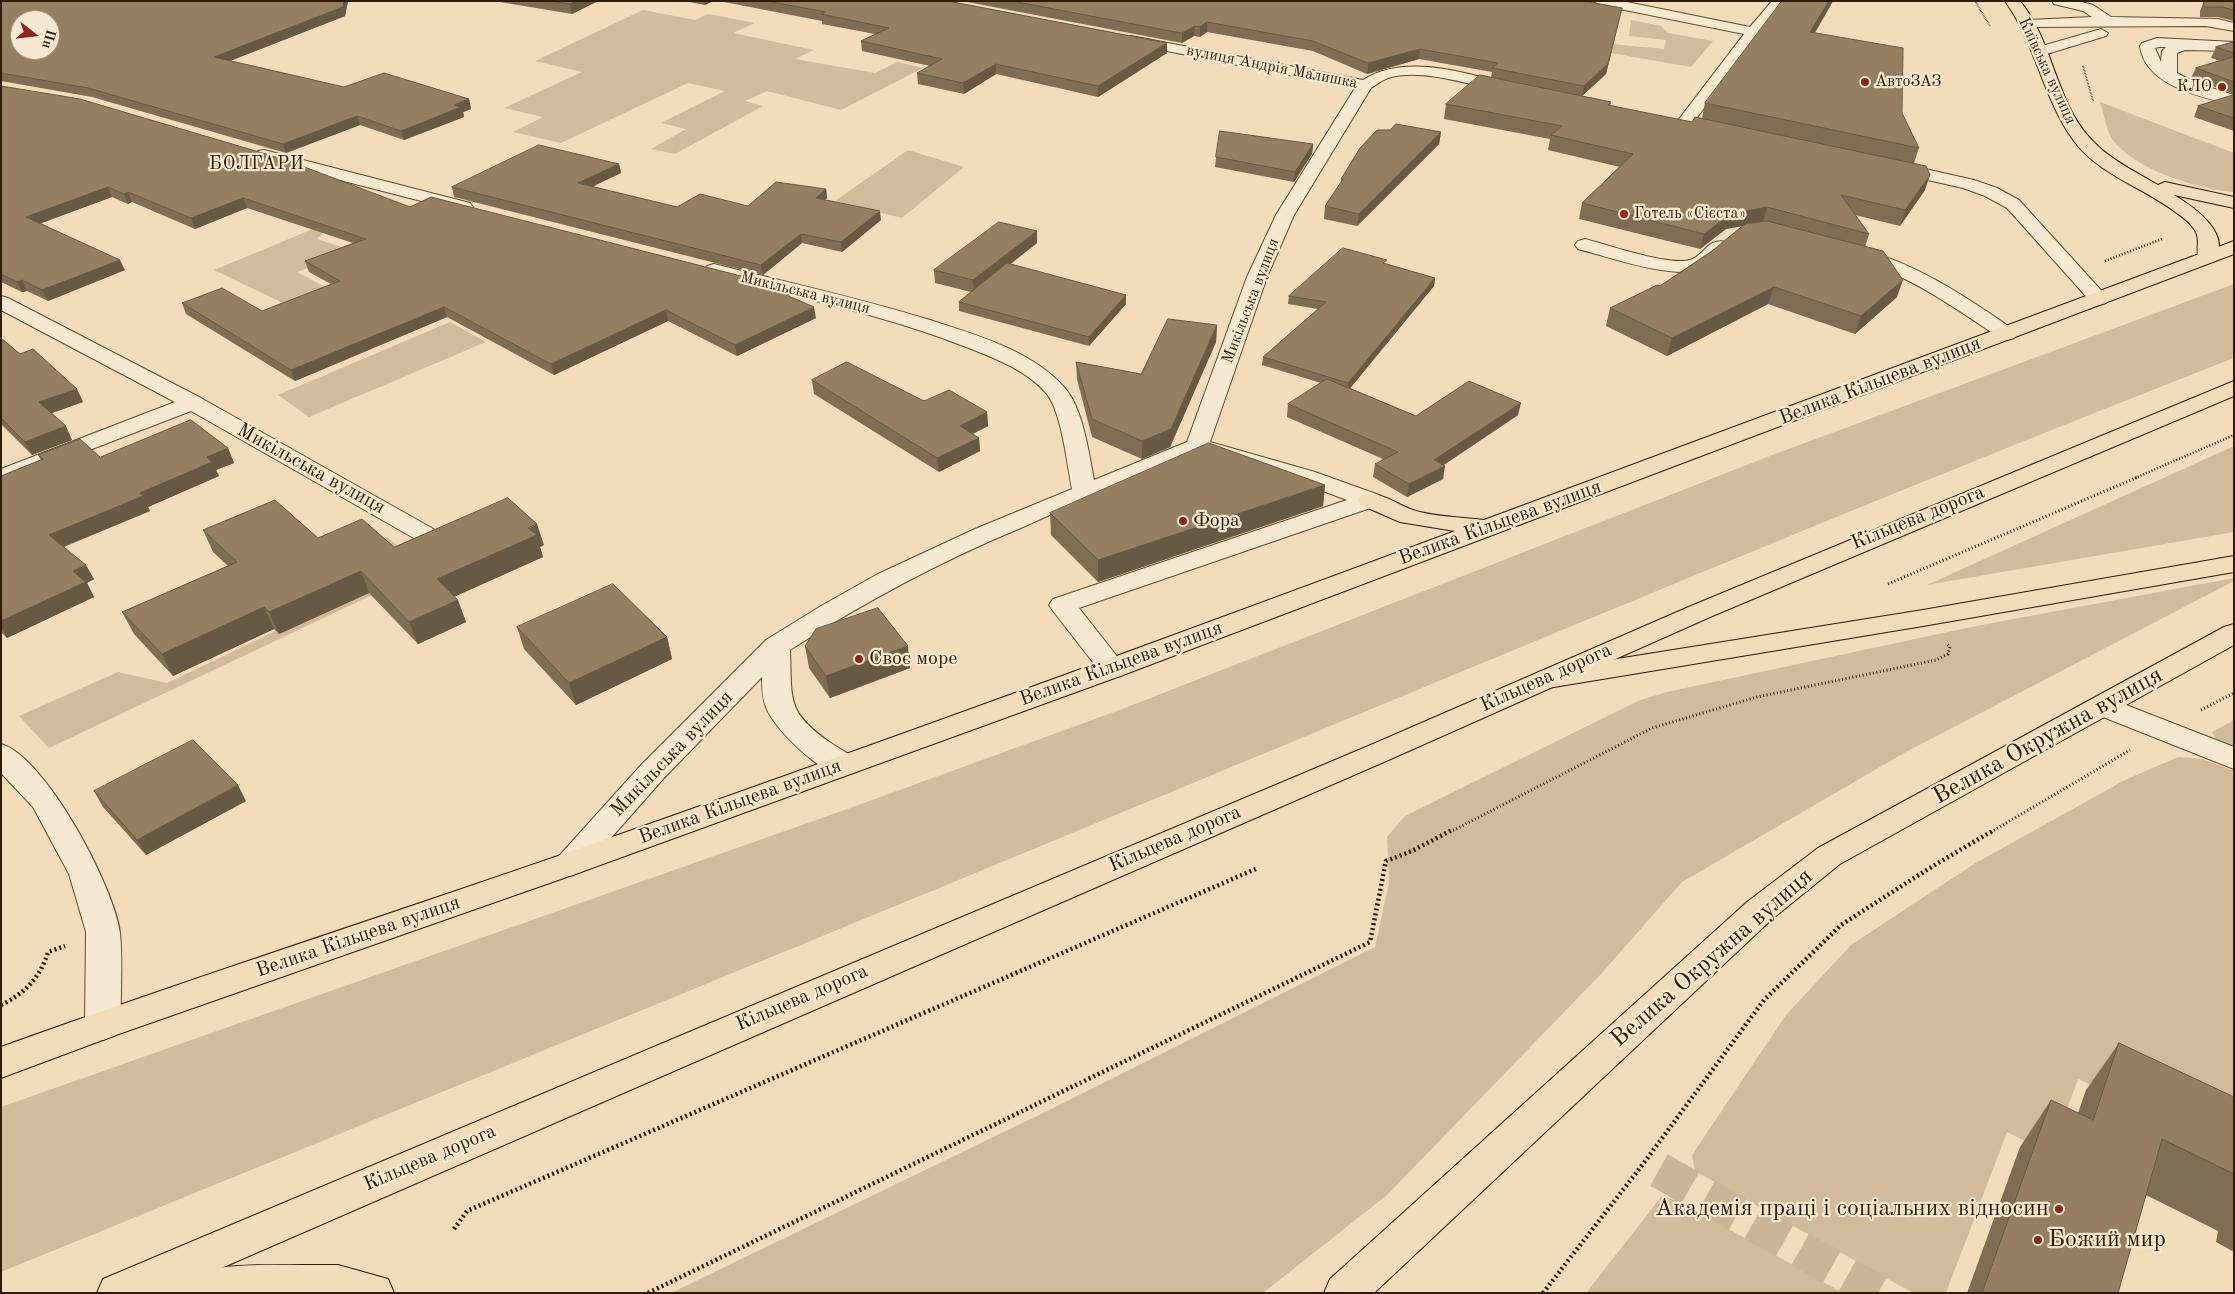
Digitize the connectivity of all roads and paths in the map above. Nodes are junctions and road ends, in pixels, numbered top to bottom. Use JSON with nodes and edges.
{"nodes":[{"id":1,"x":1780,"y":1,"type":"edge"},
{"id":2,"x":1975,"y":1,"type":"edge"},
{"id":3,"x":2012,"y":1,"type":"edge"},
{"id":4,"x":2054,"y":1,"type":"edge"},
{"id":5,"x":2059,"y":1,"type":"edge"},
{"id":6,"x":1597,"y":5,"type":"edge"},
{"id":7,"x":2028,"y":24,"type":"junction"},
{"id":8,"x":1990,"y":26,"type":"dead end"},
{"id":9,"x":2234,"y":27,"type":"edge"},
{"id":10,"x":2087,"y":31,"type":"junction"},
{"id":11,"x":1753,"y":32,"type":"junction"},
{"id":12,"x":1710,"y":33,"type":"dead end"},
{"id":13,"x":2234,"y":35,"type":"edge"},
{"id":14,"x":1112,"y":37,"type":"edge"},
{"id":15,"x":2215,"y":46,"type":"junction"},
{"id":16,"x":2234,"y":47,"type":"edge"},
{"id":17,"x":2040,"y":51,"type":"junction"},
{"id":18,"x":2178,"y":81,"type":"junction"},
{"id":19,"x":1365,"y":85,"type":"junction"},
{"id":20,"x":1525,"y":92,"type":"edge"},
{"id":21,"x":2234,"y":100,"type":"edge"},
{"id":22,"x":2096,"y":106,"type":"dead end"},
{"id":23,"x":1666,"y":120,"type":"edge"},
{"id":24,"x":1684,"y":123,"type":"junction"},
{"id":25,"x":1705,"y":128,"type":"edge"},
{"id":26,"x":246,"y":151,"type":"edge"},
{"id":27,"x":1877,"y":164,"type":"edge"},
{"id":28,"x":2130,"y":178,"type":"junction"},
{"id":29,"x":2234,"y":204,"type":"edge"},
{"id":30,"x":484,"y":212,"type":"edge"},
{"id":31,"x":1734,"y":233,"type":"edge"},
{"id":32,"x":2162,"y":239,"type":"dead end"},
{"id":33,"x":1585,"y":245,"type":"dead end"},
{"id":34,"x":2234,"y":247,"type":"edge"},
{"id":35,"x":1835,"y":248,"type":"edge"},
{"id":36,"x":2207,"y":257,"type":"junction"},
{"id":37,"x":2102,"y":262,"type":"dead end"},
{"id":38,"x":694,"y":265,"type":"edge"},
{"id":39,"x":2099,"y":299,"type":"junction"},
{"id":40,"x":1,"y":302,"type":"edge"},
{"id":41,"x":2007,"y":334,"type":"junction"},
{"id":42,"x":2234,"y":388,"type":"edge"},
{"id":43,"x":193,"y":403,"type":"junction"},
{"id":44,"x":2234,"y":435,"type":"edge"},
{"id":45,"x":1197,"y":446,"type":"junction"},
{"id":46,"x":1,"y":477,"type":"edge"},
{"id":47,"x":1085,"y":494,"type":"junction"},
{"id":48,"x":1370,"y":500,"type":"junction"},
{"id":49,"x":1488,"y":529,"type":"junction"},
{"id":50,"x":428,"y":536,"type":"edge"},
{"id":51,"x":2234,"y":564,"type":"edge"},
{"id":52,"x":1888,"y":584,"type":"dead end"},
{"id":53,"x":2234,"y":633,"type":"edge"},
{"id":54,"x":1943,"y":640,"type":"dead end"},
{"id":55,"x":776,"y":646,"type":"junction"},
{"id":56,"x":1113,"y":669,"type":"junction"},
{"id":57,"x":1539,"y":680,"type":"junction"},
{"id":58,"x":2234,"y":693,"type":"edge"},
{"id":59,"x":2103,"y":706,"type":"junction"},
{"id":60,"x":2164,"y":730,"type":"junction"},
{"id":61,"x":1,"y":754,"type":"edge"},
{"id":62,"x":2234,"y":759,"type":"edge"},
{"id":63,"x":843,"y":765,"type":"junction"},
{"id":64,"x":570,"y":864,"type":"junction"},
{"id":65,"x":1258,"y":868,"type":"dead end"},
{"id":66,"x":103,"y":932,"type":"junction"},
{"id":67,"x":1,"y":1005,"type":"edge"},
{"id":68,"x":103,"y":1025,"type":"junction"},
{"id":69,"x":1,"y":1063,"type":"edge"},
{"id":70,"x":454,"y":1229,"type":"dead end"},
{"id":71,"x":117,"y":1293,"type":"edge"},
{"id":72,"x":186,"y":1293,"type":"edge"},
{"id":73,"x":374,"y":1293,"type":"edge"},
{"id":74,"x":648,"y":1293,"type":"edge"},
{"id":75,"x":1344,"y":1293,"type":"edge"},
{"id":76,"x":1543,"y":1293,"type":"edge"}],
"edges":[{"from":1,"to":11,"type":"street"},
{"from":2,"to":8,"type":"path"},
{"from":3,"to":7,"type":"main road","name":"Київська вулиця"},
{"from":4,"to":10,"type":"street"},
{"from":5,"to":10,"type":"street"},
{"from":6,"to":11,"type":"street"},
{"from":6,"to":12,"type":"street"},
{"from":7,"to":10,"type":"street"},
{"from":7,"to":17,"type":"main road","name":"Київська вулиця"},
{"from":9,"to":10,"type":"street"},
{"from":10,"to":13,"type":"street"},
{"from":10,"to":17,"type":"street"},
{"from":10,"to":22,"type":"path"},
{"from":11,"to":24,"type":"street"},
{"from":14,"to":19,"type":"street","name":"вулиця Андрія Малишка"},
{"from":15,"to":16,"type":"street"},
{"from":15,"to":18,"type":"street"},
{"from":15,"to":18,"type":"street"},
{"from":17,"to":28,"type":"main road","name":"Київська вулиця"},
{"from":18,"to":21,"type":"street"},
{"from":19,"to":20,"type":"street","name":"вулиця Андрія Малишка"},
{"from":19,"to":45,"type":"street","name":"Микільська вулиця"},
{"from":23,"to":24,"type":"street"},
{"from":24,"to":25,"type":"street"},
{"from":26,"to":30,"type":"street"},
{"from":27,"to":39,"type":"street"},
{"from":28,"to":29,"type":"main road","name":"Київська вулиця"},
{"from":28,"to":36,"type":"main road","name":"Київська вулиця"},
{"from":31,"to":33,"type":"street"},
{"from":32,"to":37,"type":"path"},
{"from":34,"to":36,"type":"main road","name":"Велика Кільцева вулиця"},
{"from":35,"to":41,"type":"street"},
{"from":36,"to":39,"type":"main road","name":"Велика Кільцева вулиця"},
{"from":38,"to":47,"type":"street","name":"Микільська вулиця"},
{"from":39,"to":41,"type":"main road","name":"Велика Кільцева вулиця"},
{"from":40,"to":43,"type":"street","name":"Микільська вулиця"},
{"from":41,"to":49,"type":"main road","name":"Велика Кільцева вулиця"},
{"from":42,"to":57,"type":"main road","name":"Кільцева дорога"},
{"from":43,"to":46,"type":"street"},
{"from":43,"to":50,"type":"street","name":"Микільська вулиця"},
{"from":44,"to":52,"type":"path"},
{"from":45,"to":47,"type":"street","name":"Микільська вулиця"},
{"from":45,"to":48,"type":"street"},
{"from":47,"to":55,"type":"street","name":"Микільська вулиця"},
{"from":48,"to":49,"type":"main road"},
{"from":48,"to":56,"type":"street"},
{"from":49,"to":56,"type":"main road","name":"Велика Кільцева вулиця"},
{"from":51,"to":57,"type":"main road"},
{"from":53,"to":59,"type":"main road","name":"Велика Окружна вулиця"},
{"from":54,"to":74,"type":"path"},
{"from":55,"to":63,"type":"street"},
{"from":55,"to":64,"type":"street","name":"Микільська вулиця"},
{"from":56,"to":63,"type":"main road","name":"Велика Кільцева вулиця"},
{"from":57,"to":71,"type":"main road","name":"Кільцева дорога"},
{"from":58,"to":60,"type":"path"},
{"from":59,"to":60,"type":"street"},
{"from":59,"to":75,"type":"main road","name":"Велика Окружна вулиця"},
{"from":60,"to":62,"type":"street"},
{"from":60,"to":76,"type":"path"},
{"from":61,"to":66,"type":"street"},
{"from":63,"to":64,"type":"main road","name":"Велика Кільцева вулиця"},
{"from":64,"to":68,"type":"main road","name":"Велика Кільцева вулиця"},
{"from":65,"to":70,"type":"path"},
{"from":66,"to":67,"type":"path"},
{"from":66,"to":68,"type":"street"},
{"from":68,"to":69,"type":"main road","name":"Велика Кільцева вулиця"},
{"from":72,"to":73,"type":"main road"}]}
